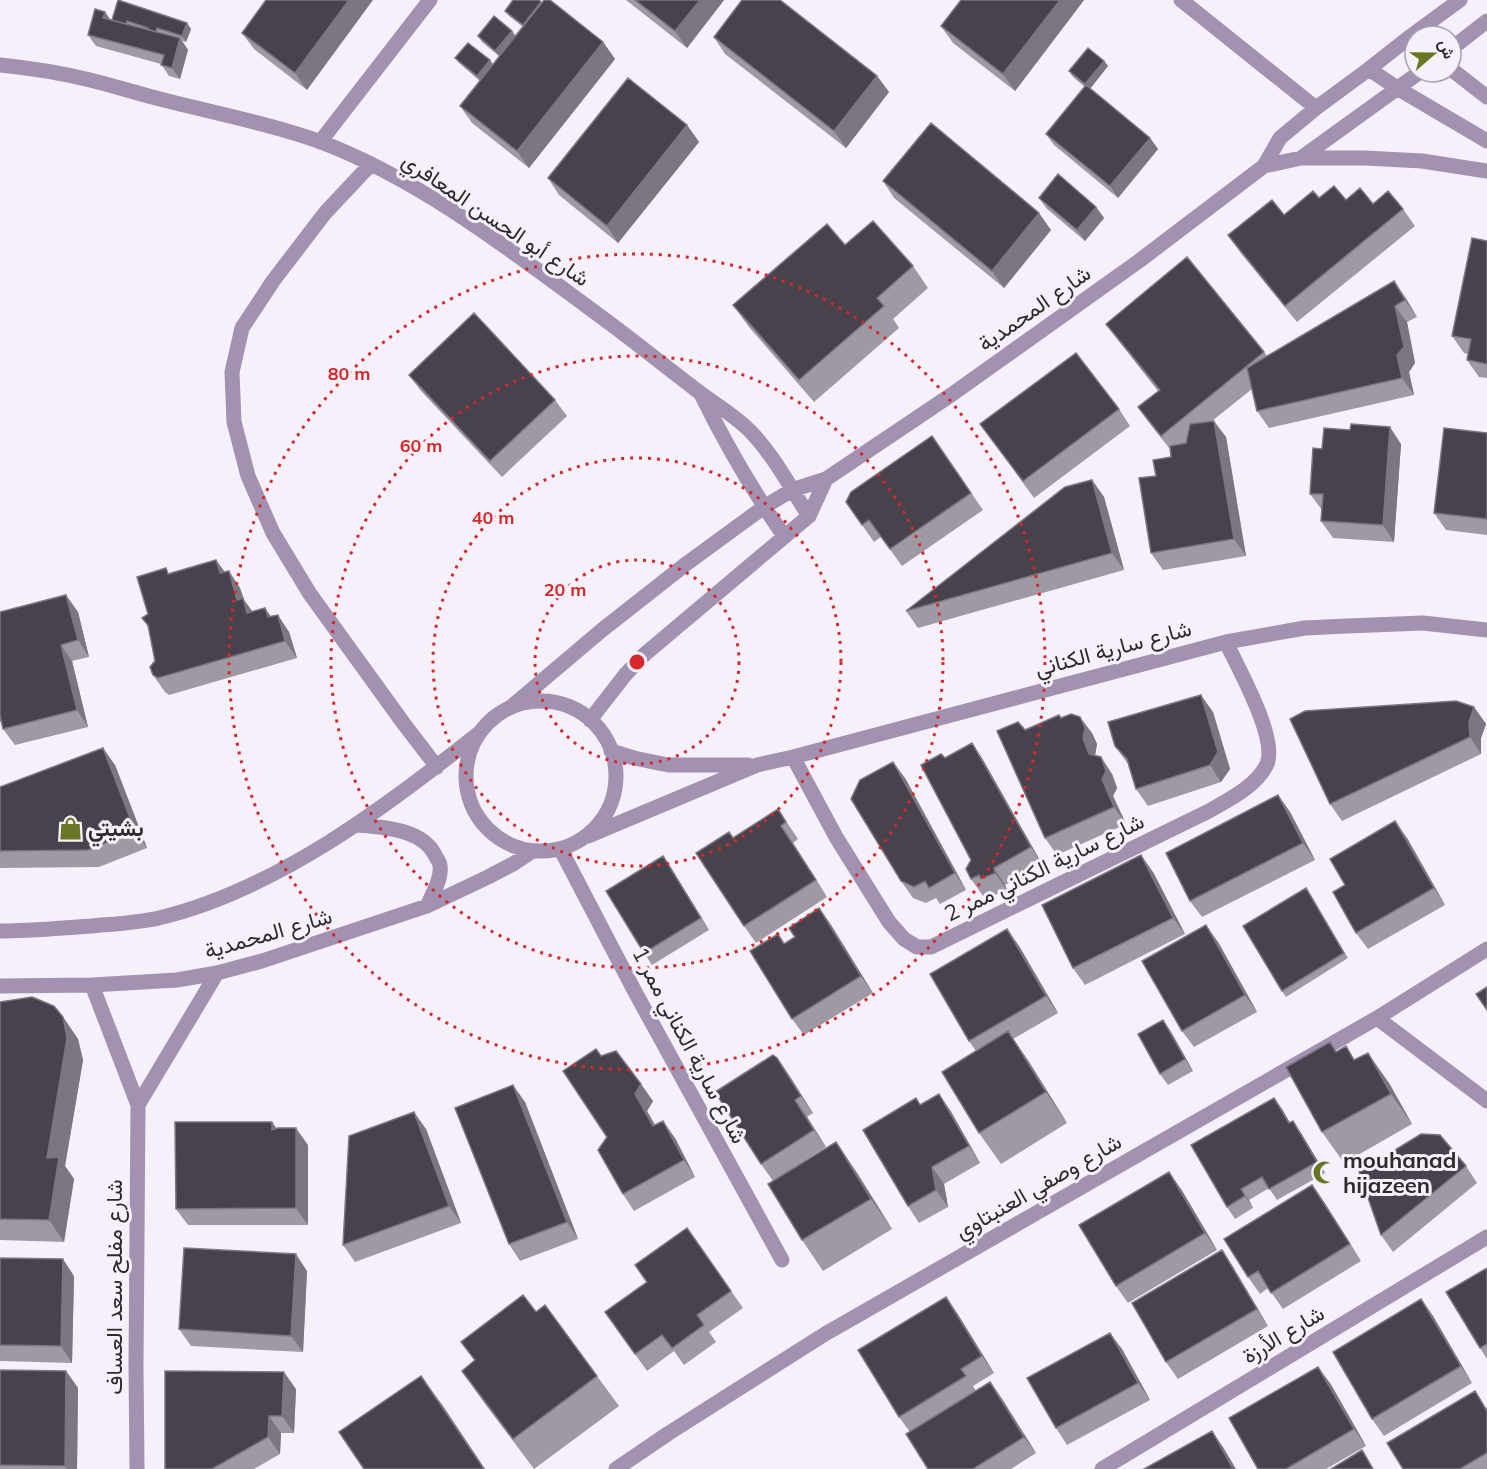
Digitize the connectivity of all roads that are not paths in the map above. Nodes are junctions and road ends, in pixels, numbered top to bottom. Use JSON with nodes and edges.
{"nodes":[{"id":1,"x":430,"y":0,"type":"edge"},
{"id":2,"x":1181,"y":0,"type":"edge"},
{"id":3,"x":1460,"y":0,"type":"edge"},
{"id":4,"x":1487,"y":21,"type":"edge"},
{"id":5,"x":1430,"y":24,"type":"edge"},
{"id":6,"x":1463,"y":40,"type":"edge"},
{"id":7,"x":1403,"y":44,"type":"edge"},
{"id":8,"x":0,"y":65,"type":"edge"},
{"id":9,"x":1369,"y":69,"type":"junction"},
{"id":10,"x":1463,"y":78,"type":"edge"},
{"id":11,"x":1403,"y":84,"type":"edge"},
{"id":12,"x":1397,"y":88,"type":"junction"},
{"id":13,"x":1487,"y":97,"type":"edge"},
{"id":14,"x":1316,"y":108,"type":"junction"},
{"id":15,"x":1487,"y":141,"type":"edge"},
{"id":16,"x":320,"y":142,"type":"junction"},
{"id":17,"x":1302,"y":158,"type":"junction"},
{"id":18,"x":371,"y":164,"type":"junction"},
{"id":19,"x":1264,"y":166,"type":"junction"},
{"id":20,"x":1487,"y":171,"type":"edge"},
{"id":21,"x":701,"y":394,"type":"junction"},
{"id":22,"x":826,"y":479,"type":"junction"},
{"id":23,"x":792,"y":490,"type":"junction"},
{"id":24,"x":764,"y":507,"type":"junction"},
{"id":25,"x":809,"y":516,"type":"junction"},
{"id":26,"x":784,"y":536,"type":"junction"},
{"id":27,"x":1487,"y":630,"type":"edge"},
{"id":28,"x":1226,"y":642,"type":"junction"},
{"id":29,"x":511,"y":707,"type":"junction"},
{"id":30,"x":590,"y":720,"type":"junction"},
{"id":31,"x":479,"y":733,"type":"junction"},
{"id":32,"x":611,"y":751,"type":"junction"},
{"id":33,"x":793,"y":757,"type":"junction"},
{"id":34,"x":757,"y":765,"type":"junction"},
{"id":35,"x":437,"y":766,"type":"junction"},
{"id":36,"x":357,"y":825,"type":"junction"},
{"id":37,"x":588,"y":836,"type":"junction"},
{"id":38,"x":561,"y":850,"type":"junction"},
{"id":39,"x":531,"y":852,"type":"junction"},
{"id":40,"x":427,"y":906,"type":"junction"},
{"id":41,"x":0,"y":931,"type":"edge"},
{"id":42,"x":1487,"y":949,"type":"edge"},
{"id":43,"x":217,"y":973,"type":"junction"},
{"id":44,"x":92,"y":985,"type":"junction"},
{"id":45,"x":0,"y":986,"type":"edge"},
{"id":46,"x":1377,"y":1018,"type":"junction"},
{"id":47,"x":1487,"y":1101,"type":"edge"},
{"id":48,"x":138,"y":1105,"type":"junction"},
{"id":49,"x":1487,"y":1237,"type":"edge"},
{"id":50,"x":782,"y":1260,"type":"dead end"},
{"id":51,"x":137,"y":1469,"type":"edge"},
{"id":52,"x":616,"y":1469,"type":"edge"},
{"id":53,"x":1102,"y":1469,"type":"edge"}],
"edges":[{"from":1,"to":16,"type":"street"},
{"from":2,"to":14,"type":"street"},
{"from":3,"to":5,"type":"street","name":"شارع المحمدية"},
{"from":4,"to":6,"type":"street"},
{"from":7,"to":9,"type":"street","name":"شارع المحمدية"},
{"from":8,"to":16,"type":"street","name":"شارع أبو الحسن المعافري"},
{"from":9,"to":12,"type":"street"},
{"from":9,"to":14,"type":"street","name":"شارع المحمدية"},
{"from":10,"to":13,"type":"street"},
{"from":11,"to":12,"type":"street","name":"شارع المحمدية"},
{"from":12,"to":15,"type":"street"},
{"from":12,"to":17,"type":"street","name":"شارع المحمدية"},
{"from":14,"to":19,"type":"street","name":"شارع المحمدية"},
{"from":16,"to":18,"type":"street","name":"شارع أبو الحسن المعافري"},
{"from":17,"to":19,"type":"street","name":"شارع المحمدية"},
{"from":17,"to":20,"type":"street"},
{"from":18,"to":21,"type":"street","name":"شارع أبو الحسن المعافري"},
{"from":18,"to":35,"type":"street"},
{"from":19,"to":22,"type":"street","name":"شارع المحمدية"},
{"from":21,"to":23,"type":"street","name":"شارع أبو الحسن المعافري"},
{"from":21,"to":24,"type":"street","name":"شارع أبو الحسن المعافري"},
{"from":22,"to":23,"type":"street","name":"شارع المحمدية"},
{"from":22,"to":25,"type":"street"},
{"from":23,"to":24,"type":"street","name":"شارع المحمدية"},
{"from":23,"to":25,"type":"street","name":"شارع أبو الحسن المعافري"},
{"from":24,"to":26,"type":"street","name":"شارع أبو الحسن المعافري"},
{"from":24,"to":29,"type":"street","name":"شارع المحمدية"},
{"from":25,"to":26,"type":"street"},
{"from":26,"to":30,"type":"street"},
{"from":27,"to":28,"type":"street","name":"شارع سارية الكناني"},
{"from":28,"to":33,"type":"street","name":"شارع سارية الكناني"},
{"from":28,"to":33,"type":"street","name":"شارع سارية الكناني ممر 2"},
{"from":29,"to":30,"type":"street"},
{"from":29,"to":31,"type":"street"},
{"from":30,"to":32,"type":"street"},
{"from":31,"to":35,"type":"street","name":"شارع المحمدية"},
{"from":31,"to":39,"type":"street"},
{"from":32,"to":34,"type":"street","name":"شارع سارية الكناني"},
{"from":32,"to":37,"type":"street"},
{"from":33,"to":34,"type":"street","name":"شارع سارية الكناني"},
{"from":34,"to":37,"type":"street","name":"شارع سارية الكناني"},
{"from":35,"to":36,"type":"street","name":"شارع المحمدية"},
{"from":36,"to":40,"type":"street"},
{"from":36,"to":41,"type":"street","name":"شارع المحمدية"},
{"from":37,"to":38,"type":"street"},
{"from":38,"to":39,"type":"street"},
{"from":38,"to":50,"type":"street","name":"شارع سارية الكناني ممر 1"},
{"from":39,"to":40,"type":"street","name":"شارع المحمدية"},
{"from":40,"to":43,"type":"street","name":"شارع المحمدية"},
{"from":42,"to":46,"type":"street","name":"شارع وصفي العنبتاوي"},
{"from":43,"to":44,"type":"street","name":"شارع المحمدية"},
{"from":43,"to":48,"type":"street"},
{"from":44,"to":45,"type":"street","name":"شارع المحمدية"},
{"from":44,"to":48,"type":"street","name":"شارع مفلح سعد العساف"},
{"from":46,"to":47,"type":"street"},
{"from":46,"to":52,"type":"street","name":"شارع وصفي العنبتاوي"},
{"from":48,"to":51,"type":"street","name":"شارع مفلح سعد العساف"},
{"from":49,"to":53,"type":"street","name":"شارع الأرزة"}]}
